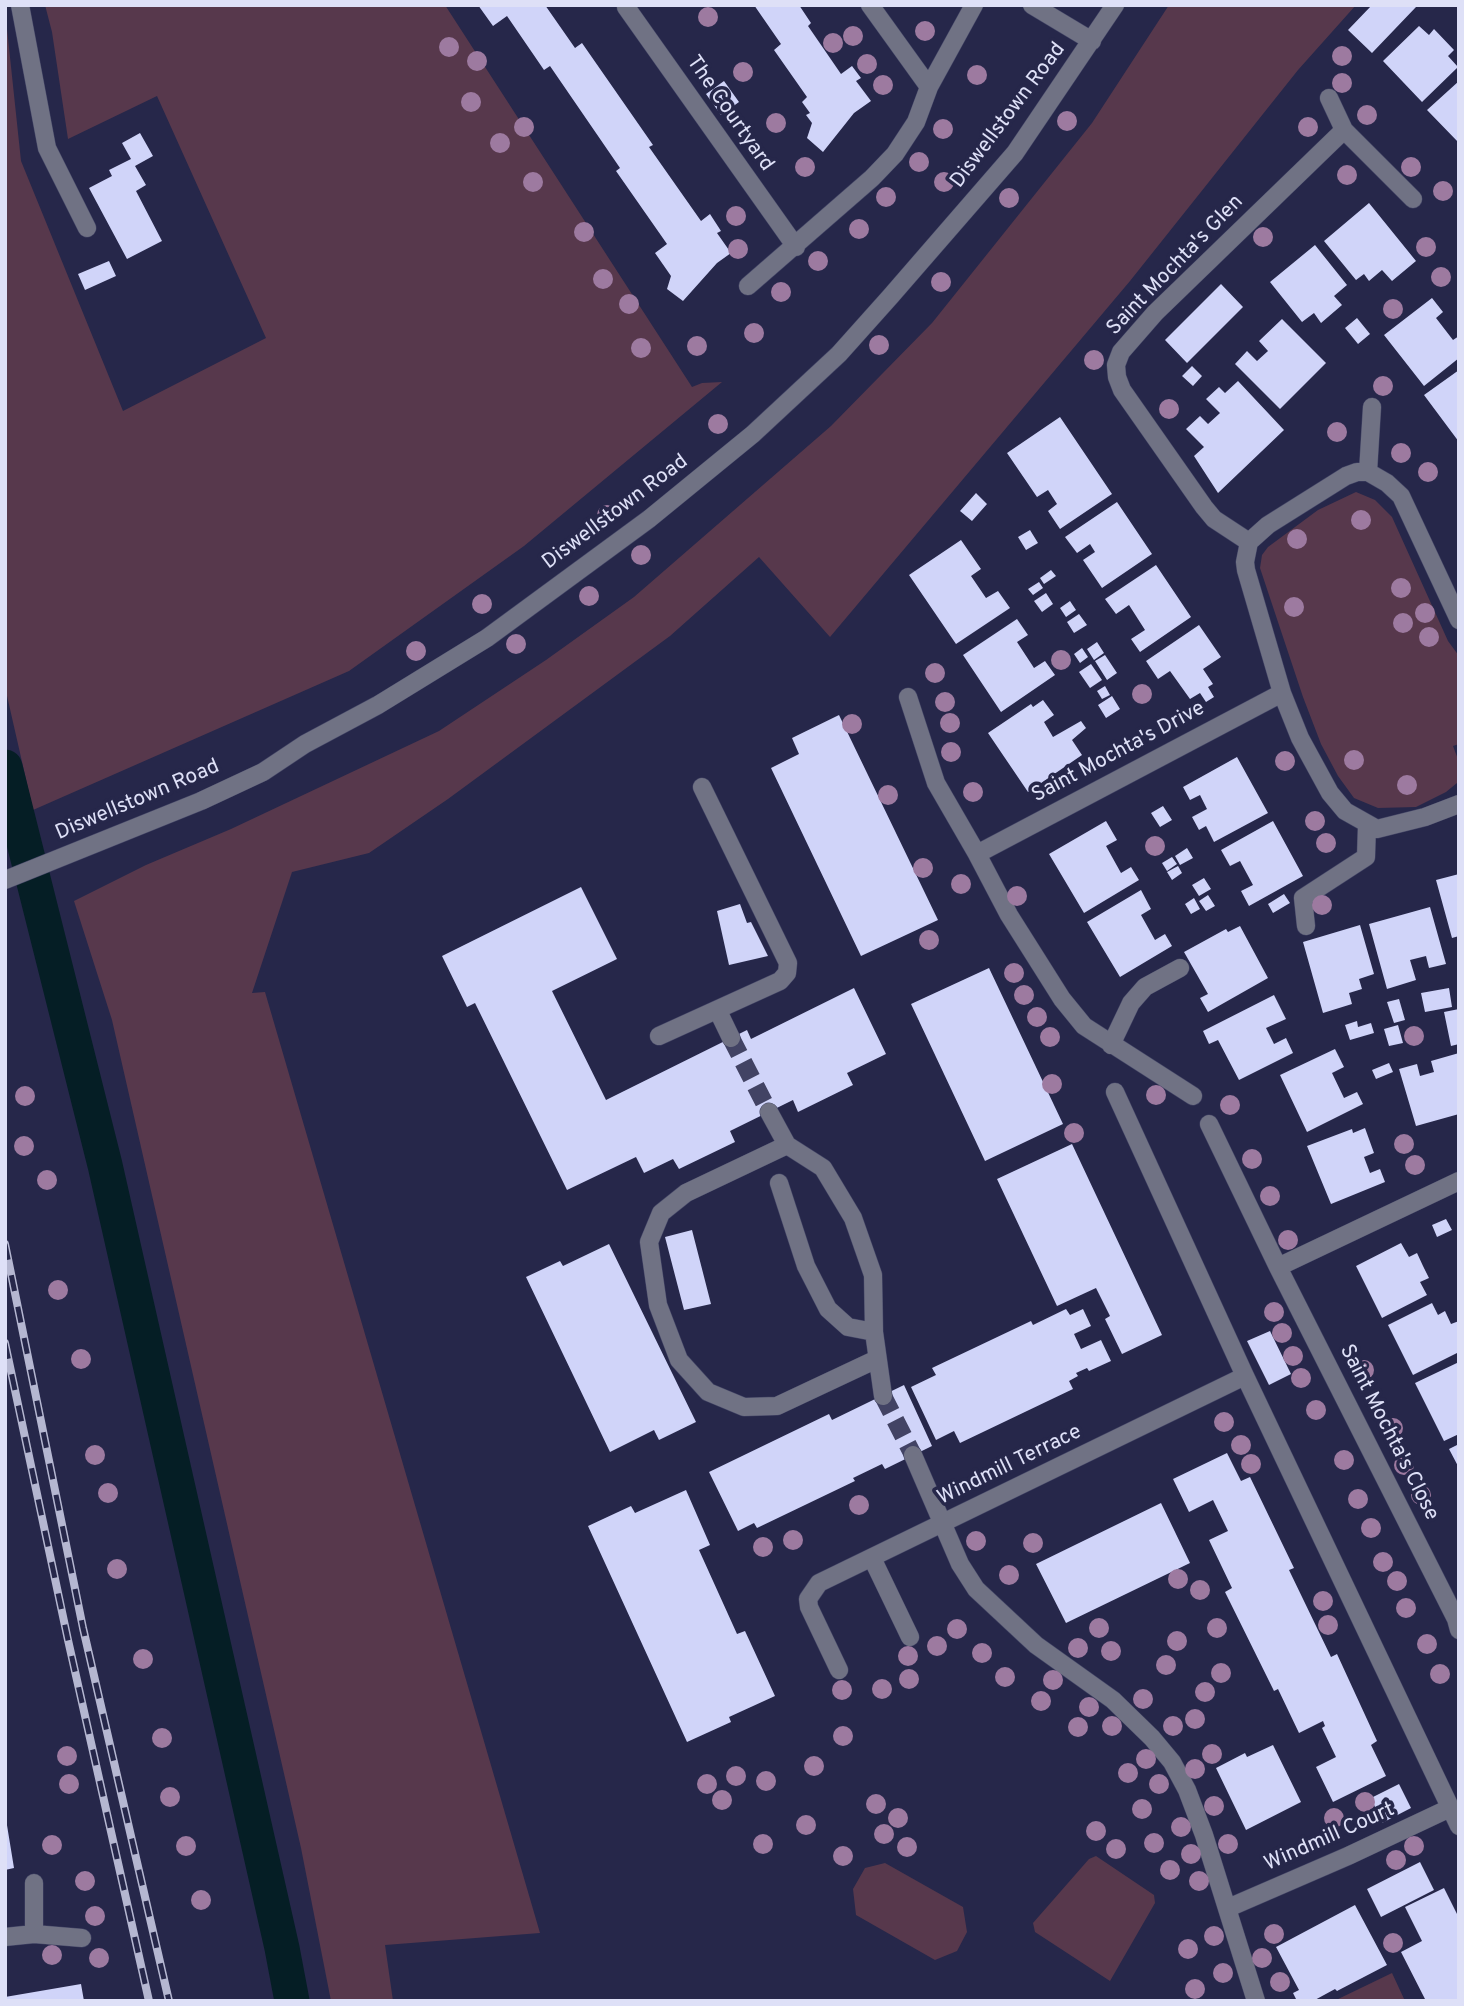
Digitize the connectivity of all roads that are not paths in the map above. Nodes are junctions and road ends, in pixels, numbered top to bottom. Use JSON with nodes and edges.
{"nodes":[{"id":1,"x":20,"y":5,"type":"edge"},
{"id":2,"x":870,"y":5,"type":"edge"},
{"id":3,"x":974,"y":5,"type":"edge"},
{"id":4,"x":1032,"y":5,"type":"edge"},
{"id":5,"x":1115,"y":5,"type":"edge"},
{"id":6,"x":626,"y":7,"type":"edge"},
{"id":7,"x":1092,"y":41,"type":"junction"},
{"id":8,"x":929,"y":87,"type":"junction"},
{"id":9,"x":1329,"y":98,"type":"dead end"},
{"id":10,"x":1344,"y":130,"type":"junction"},
{"id":11,"x":1413,"y":199,"type":"dead end"},
{"id":12,"x":87,"y":228,"type":"dead end"},
{"id":13,"x":796,"y":247,"type":"junction"},
{"id":14,"x":748,"y":286,"type":"dead end"},
{"id":15,"x":1372,"y":407,"type":"dead end"},
{"id":16,"x":1368,"y":472,"type":"junction"},
{"id":17,"x":1249,"y":542,"type":"junction"},
{"id":18,"x":1459,"y":621,"type":"edge"},
{"id":19,"x":1282,"y":693,"type":"junction"},
{"id":20,"x":908,"y":697,"type":"dead end"},
{"id":21,"x":702,"y":787,"type":"dead end"},
{"id":22,"x":1459,"y":804,"type":"edge"},
{"id":23,"x":1367,"y":825,"type":"junction"},
{"id":24,"x":978,"y":853,"type":"junction"},
{"id":25,"x":5,"y":880,"type":"edge"},
{"id":26,"x":1307,"y":926,"type":"dead end"},
{"id":27,"x":1180,"y":968,"type":"dead end"},
{"id":28,"x":718,"y":1011,"type":"junction"},
{"id":29,"x":659,"y":1036,"type":"dead end"},
{"id":30,"x":731,"y":1038,"type":"tunnel mouth"},
{"id":31,"x":1111,"y":1045,"type":"junction"},
{"id":32,"x":1115,"y":1092,"type":"dead end"},
{"id":33,"x":1193,"y":1096,"type":"dead end"},
{"id":34,"x":769,"y":1112,"type":"tunnel mouth"},
{"id":35,"x":1209,"y":1125,"type":"dead end"},
{"id":36,"x":787,"y":1145,"type":"junction"},
{"id":37,"x":1459,"y":1181,"type":"edge"},
{"id":38,"x":779,"y":1183,"type":"dead end"},
{"id":39,"x":1278,"y":1267,"type":"junction"},
{"id":40,"x":874,"y":1332,"type":"junction"},
{"id":41,"x":877,"y":1359,"type":"junction"},
{"id":42,"x":1245,"y":1376,"type":"junction"},
{"id":43,"x":883,"y":1396,"type":"tunnel mouth"},
{"id":44,"x":913,"y":1455,"type":"tunnel mouth"},
{"id":45,"x":942,"y":1524,"type":"junction"},
{"id":46,"x":872,"y":1558,"type":"junction"},
{"id":47,"x":1458,"y":1622,"type":"edge"},
{"id":48,"x":910,"y":1637,"type":"dead end"},
{"id":49,"x":839,"y":1670,"type":"dead end"},
{"id":50,"x":1450,"y":1808,"type":"junction"},
{"id":51,"x":1459,"y":1826,"type":"edge"},
{"id":52,"x":34,"y":1883,"type":"dead end"},
{"id":53,"x":1228,"y":1908,"type":"junction"},
{"id":54,"x":34,"y":1934,"type":"junction"},
{"id":55,"x":5,"y":1937,"type":"edge"},
{"id":56,"x":82,"y":1938,"type":"dead end"},
{"id":57,"x":1256,"y":2001,"type":"edge"}],
"edges":[{"from":1,"to":12,"type":"street"},
{"from":2,"to":8,"type":"street"},
{"from":3,"to":8,"type":"street"},
{"from":4,"to":7,"type":"street"},
{"from":5,"to":7,"type":"street","name":"Diswellstown Road"},
{"from":6,"to":13,"type":"street","name":"The Courtyard"},
{"from":7,"to":25,"type":"street","name":"Diswellstown Road"},
{"from":8,"to":13,"type":"street"},
{"from":9,"to":10,"type":"street"},
{"from":10,"to":11,"type":"street"},
{"from":10,"to":17,"type":"street","name":"Saint Mochta's Glen"},
{"from":13,"to":14,"type":"street"},
{"from":15,"to":16,"type":"street"},
{"from":16,"to":17,"type":"street"},
{"from":16,"to":18,"type":"street"},
{"from":17,"to":19,"type":"street"},
{"from":19,"to":23,"type":"street"},
{"from":19,"to":24,"type":"street","name":"Saint Mochta's Drive"},
{"from":20,"to":24,"type":"street"},
{"from":21,"to":28,"type":"street"},
{"from":22,"to":23,"type":"street"},
{"from":23,"to":26,"type":"street"},
{"from":24,"to":31,"type":"street"},
{"from":27,"to":31,"type":"street"},
{"from":28,"to":29,"type":"street"},
{"from":28,"to":30,"type":"street"},
{"from":31,"to":33,"type":"street"},
{"from":32,"to":42,"type":"street"},
{"from":34,"to":36,"type":"street"},
{"from":35,"to":39,"type":"street","name":"Saint Mochta's Close"},
{"from":36,"to":40,"type":"street"},
{"from":36,"to":41,"type":"street"},
{"from":37,"to":39,"type":"street"},
{"from":38,"to":40,"type":"street"},
{"from":39,"to":47,"type":"street","name":"Saint Mochta's Close"},
{"from":40,"to":41,"type":"street"},
{"from":41,"to":43,"type":"street"},
{"from":42,"to":45,"type":"street","name":"Windmill Terrace"},
{"from":42,"to":50,"type":"street"},
{"from":44,"to":45,"type":"street"},
{"from":45,"to":46,"type":"street","name":"Windmill Terrace"},
{"from":45,"to":53,"type":"street"},
{"from":46,"to":48,"type":"street"},
{"from":46,"to":49,"type":"street","name":"Windmill Terrace"},
{"from":50,"to":51,"type":"street"},
{"from":50,"to":53,"type":"street","name":"Windmill Court"},
{"from":52,"to":54,"type":"street"},
{"from":53,"to":57,"type":"street"},
{"from":54,"to":55,"type":"street"},
{"from":54,"to":56,"type":"street"}]}
